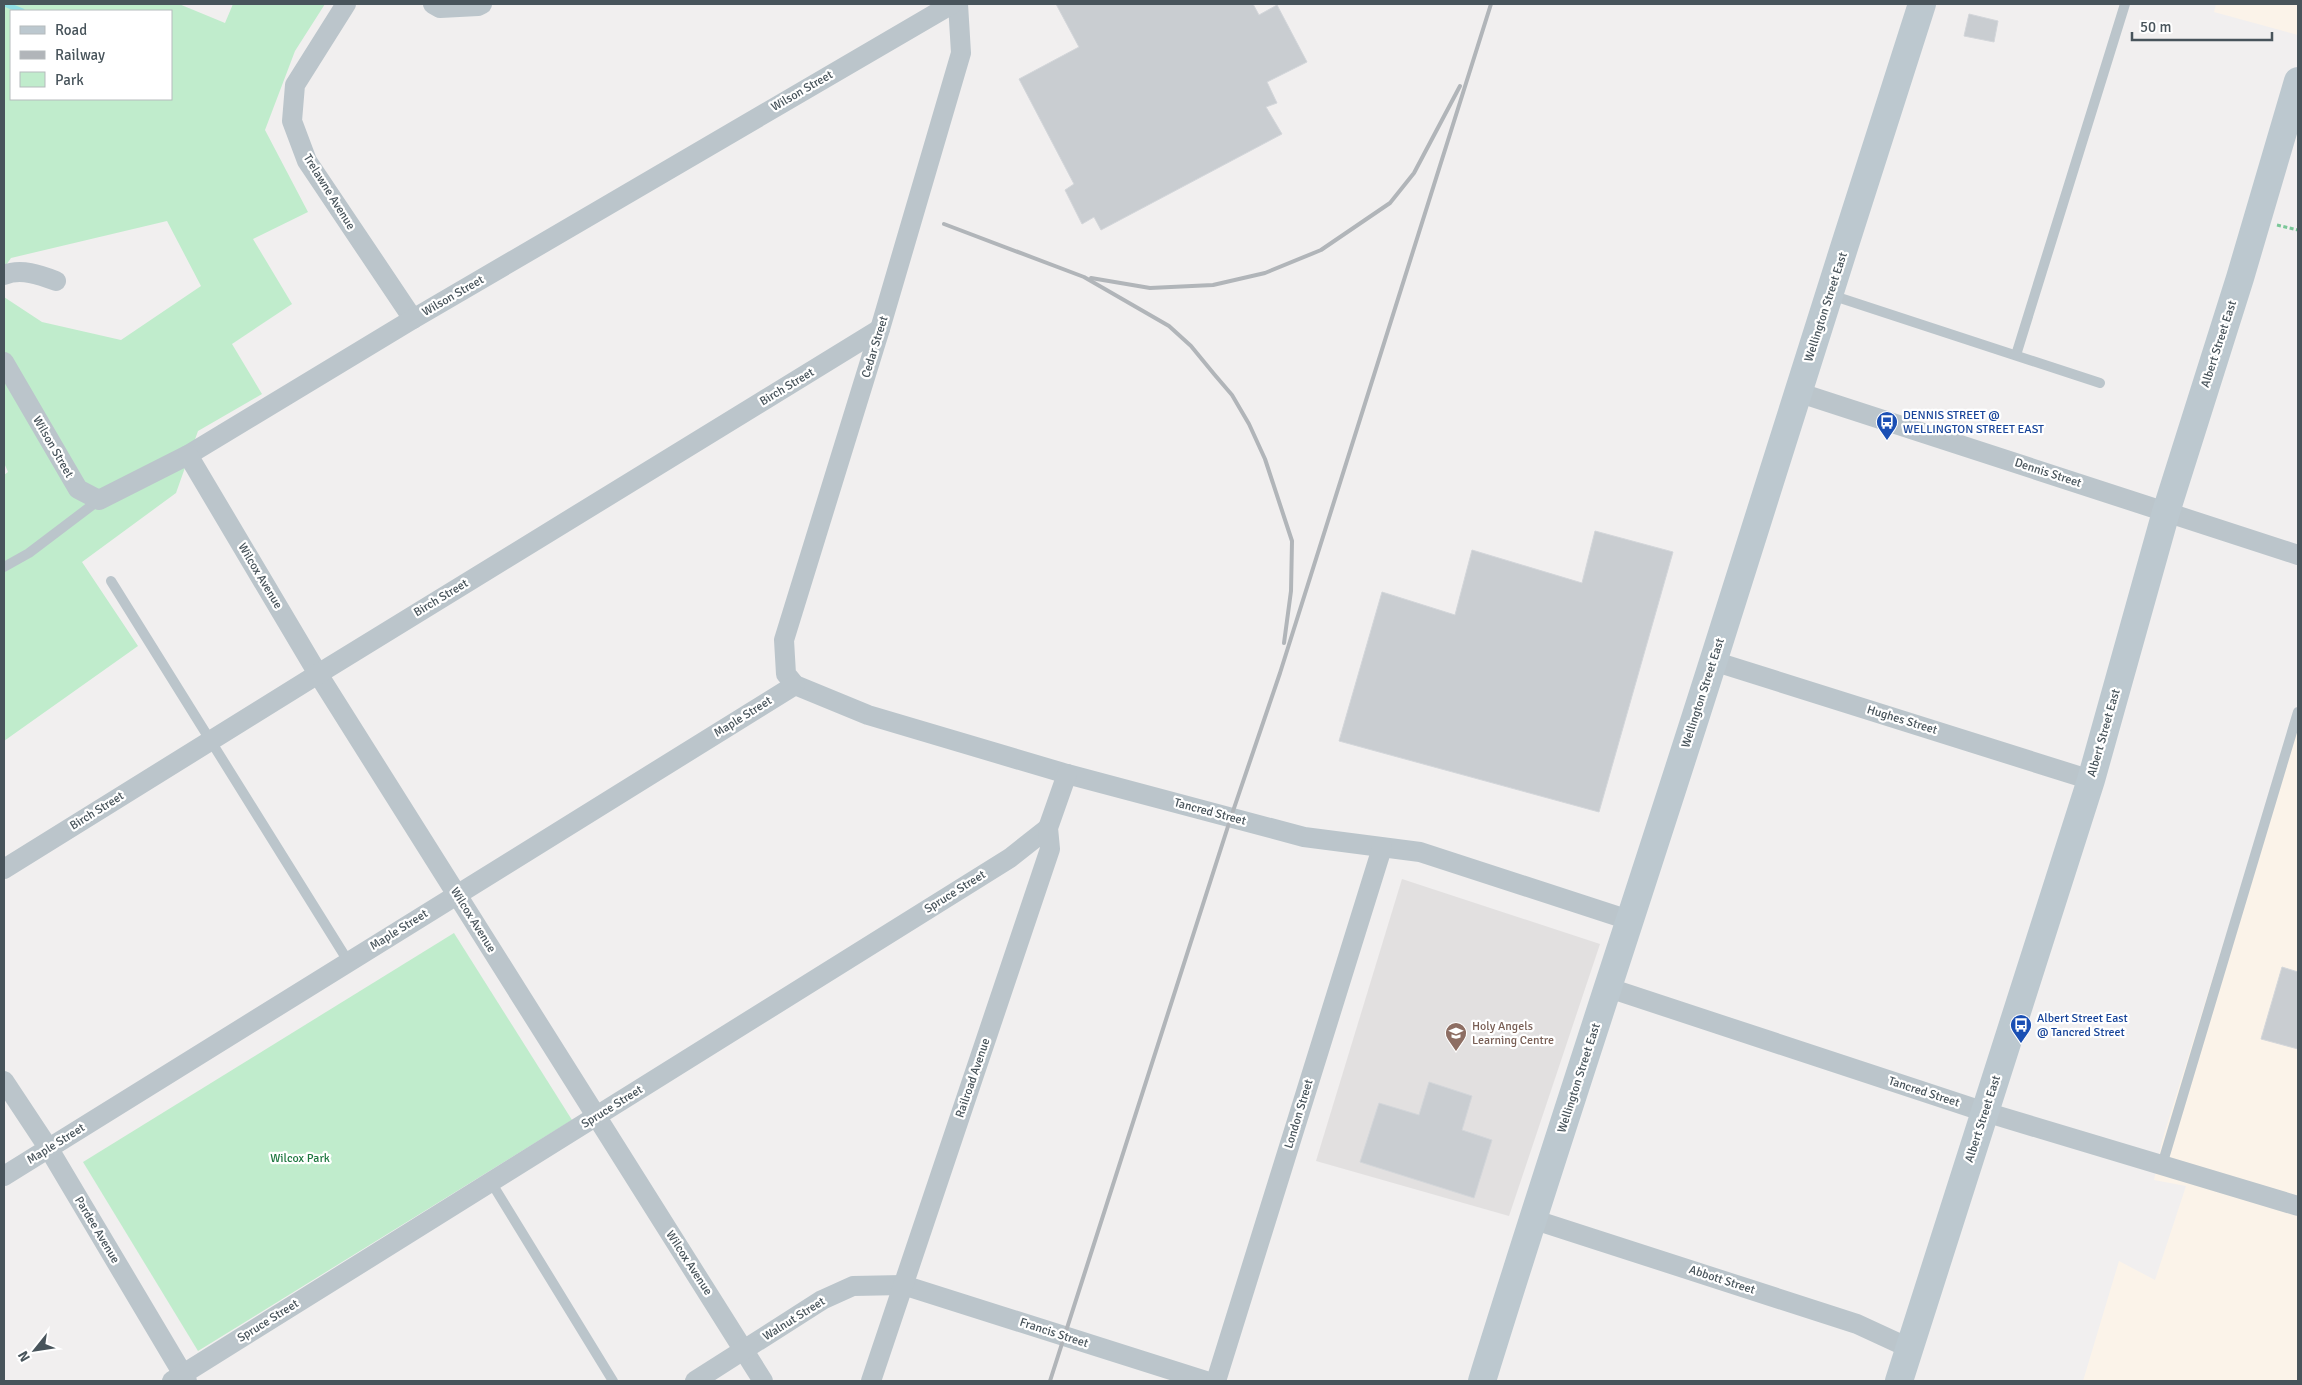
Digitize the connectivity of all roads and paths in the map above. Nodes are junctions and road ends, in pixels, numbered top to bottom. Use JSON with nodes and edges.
{"nodes":[{"id":1,"x":346,"y":4,"type":"edge"},
{"id":2,"x":433,"y":4,"type":"edge"},
{"id":3,"x":482,"y":4,"type":"edge"},
{"id":4,"x":952,"y":4,"type":"edge"},
{"id":5,"x":958,"y":4,"type":"edge"},
{"id":6,"x":1922,"y":4,"type":"edge"},
{"id":7,"x":2125,"y":4,"type":"edge"},
{"id":8,"x":2298,"y":81,"type":"edge"},
{"id":9,"x":2274,"y":224,"type":"dead end"},
{"id":10,"x":2298,"y":230,"type":"edge"},
{"id":11,"x":4,"y":275,"type":"edge"},
{"id":12,"x":56,"y":282,"type":"dead end"},
{"id":13,"x":1831,"y":295,"type":"junction"},
{"id":14,"x":414,"y":319,"type":"junction"},
{"id":15,"x":880,"y":329,"type":"junction"},
{"id":16,"x":2016,"y":356,"type":"junction"},
{"id":17,"x":4,"y":362,"type":"edge"},
{"id":18,"x":2100,"y":383,"type":"dead end"},
{"id":19,"x":1797,"y":392,"type":"junction"},
{"id":20,"x":188,"y":455,"type":"junction"},
{"id":21,"x":98,"y":500,"type":"junction"},
{"id":22,"x":2166,"y":512,"type":"junction"},
{"id":23,"x":2298,"y":555,"type":"edge"},
{"id":24,"x":4,"y":567,"type":"edge"},
{"id":25,"x":111,"y":581,"type":"dead end"},
{"id":26,"x":1713,"y":661,"type":"junction"},
{"id":27,"x":318,"y":674,"type":"junction"},
{"id":28,"x":795,"y":685,"type":"junction"},
{"id":29,"x":2298,"y":712,"type":"edge"},
{"id":30,"x":211,"y":740,"type":"junction"},
{"id":31,"x":1067,"y":774,"type":"junction"},
{"id":32,"x":2090,"y":780,"type":"junction"},
{"id":33,"x":1048,"y":828,"type":"junction"},
{"id":34,"x":1382,"y":848,"type":"junction"},
{"id":35,"x":4,"y":869,"type":"edge"},
{"id":36,"x":457,"y":894,"type":"junction"},
{"id":37,"x":1629,"y":920,"type":"junction"},
{"id":38,"x":348,"y":962,"type":"junction"},
{"id":39,"x":1609,"y":988,"type":"junction"},
{"id":40,"x":4,"y":1081,"type":"edge"},
{"id":41,"x":1985,"y":1112,"type":"junction"},
{"id":42,"x":595,"y":1117,"type":"junction"},
{"id":43,"x":49,"y":1149,"type":"junction"},
{"id":44,"x":2162,"y":1165,"type":"junction"},
{"id":45,"x":4,"y":1176,"type":"edge"},
{"id":46,"x":491,"y":1182,"type":"junction"},
{"id":47,"x":2298,"y":1206,"type":"edge"},
{"id":48,"x":1532,"y":1219,"type":"junction"},
{"id":49,"x":903,"y":1285,"type":"junction"},
{"id":50,"x":1909,"y":1348,"type":"junction"},
{"id":51,"x":745,"y":1350,"type":"junction"},
{"id":52,"x":181,"y":1379,"type":"edge"},
{"id":53,"x":613,"y":1381,"type":"edge"},
{"id":54,"x":695,"y":1381,"type":"edge"},
{"id":55,"x":763,"y":1381,"type":"edge"},
{"id":56,"x":871,"y":1381,"type":"edge"},
{"id":57,"x":1206,"y":1381,"type":"edge"},
{"id":58,"x":1216,"y":1381,"type":"edge"},
{"id":59,"x":1482,"y":1381,"type":"edge"},
{"id":60,"x":1899,"y":1381,"type":"edge"}],
"edges":[{"from":1,"to":14,"type":"street","name":"Trelawne Avenue"},
{"from":2,"to":3,"type":"street"},
{"from":4,"to":14,"type":"street","name":"Wilson Street"},
{"from":5,"to":15,"type":"street","name":"Cedar Street"},
{"from":6,"to":13,"type":"main road","name":"Wellington Street East"},
{"from":7,"to":16,"type":"lane"},
{"from":8,"to":22,"type":"main road","name":"Albert Street East"},
{"from":9,"to":10,"type":"path"},
{"from":11,"to":12,"type":"street"},
{"from":13,"to":16,"type":"lane"},
{"from":13,"to":19,"type":"main road","name":"Wellington Street East"},
{"from":14,"to":20,"type":"street","name":"Wilson Street"},
{"from":15,"to":27,"type":"street","name":"Birch Street"},
{"from":15,"to":28,"type":"street","name":"Cedar Street"},
{"from":16,"to":18,"type":"lane"},
{"from":17,"to":21,"type":"street","name":"Wilson Street"},
{"from":19,"to":22,"type":"street","name":"Dennis Street"},
{"from":19,"to":26,"type":"main road","name":"Wellington Street East"},
{"from":20,"to":21,"type":"street","name":"Wilson Street"},
{"from":20,"to":27,"type":"street","name":"Wilcox Avenue"},
{"from":21,"to":24,"type":"lane"},
{"from":22,"to":23,"type":"street","name":"Dennis Street"},
{"from":22,"to":32,"type":"main road","name":"Albert Street East"},
{"from":25,"to":30,"type":"lane"},
{"from":26,"to":32,"type":"street","name":"Hughes Street"},
{"from":26,"to":37,"type":"main road","name":"Wellington Street East"},
{"from":27,"to":30,"type":"street","name":"Birch Street"},
{"from":27,"to":36,"type":"street","name":"Wilcox Avenue"},
{"from":28,"to":31,"type":"street","name":"Tancred Street"},
{"from":28,"to":36,"type":"street","name":"Maple Street"},
{"from":29,"to":44,"type":"lane"},
{"from":30,"to":35,"type":"street","name":"Birch Street"},
{"from":30,"to":38,"type":"lane"},
{"from":31,"to":33,"type":"street","name":"Railroad Avenue"},
{"from":31,"to":34,"type":"street","name":"Tancred Street"},
{"from":32,"to":41,"type":"main road","name":"Albert Street East"},
{"from":33,"to":42,"type":"street","name":"Spruce Street"},
{"from":33,"to":49,"type":"street","name":"Railroad Avenue"},
{"from":34,"to":37,"type":"street","name":"Tancred Street"},
{"from":34,"to":58,"type":"street","name":"London Street"},
{"from":36,"to":38,"type":"street","name":"Maple Street"},
{"from":36,"to":42,"type":"street","name":"Wilcox Avenue"},
{"from":37,"to":39,"type":"main road","name":"Wellington Street East"},
{"from":38,"to":43,"type":"street","name":"Maple Street"},
{"from":39,"to":41,"type":"street","name":"Tancred Street"},
{"from":39,"to":48,"type":"main road","name":"Wellington Street East"},
{"from":40,"to":43,"type":"street","name":"Pardee Avenue"},
{"from":41,"to":44,"type":"street","name":"Tancred Street"},
{"from":41,"to":50,"type":"main road","name":"Albert Street East"},
{"from":42,"to":46,"type":"street","name":"Spruce Street"},
{"from":42,"to":51,"type":"street","name":"Wilcox Avenue"},
{"from":43,"to":45,"type":"street","name":"Maple Street"},
{"from":43,"to":52,"type":"street","name":"Pardee Avenue"},
{"from":44,"to":47,"type":"street","name":"Tancred Street"},
{"from":46,"to":52,"type":"street","name":"Spruce Street"},
{"from":46,"to":53,"type":"lane"},
{"from":48,"to":50,"type":"street","name":"Abbott Street"},
{"from":48,"to":59,"type":"main road","name":"Wellington Street East"},
{"from":49,"to":51,"type":"street","name":"Walnut Street"},
{"from":49,"to":56,"type":"street","name":"Railroad Avenue"},
{"from":49,"to":57,"type":"street","name":"Francis Street"},
{"from":50,"to":60,"type":"main road","name":"Albert Street East"},
{"from":51,"to":54,"type":"street","name":"Walnut Street"},
{"from":51,"to":55,"type":"street","name":"Wilcox Avenue"}]}
